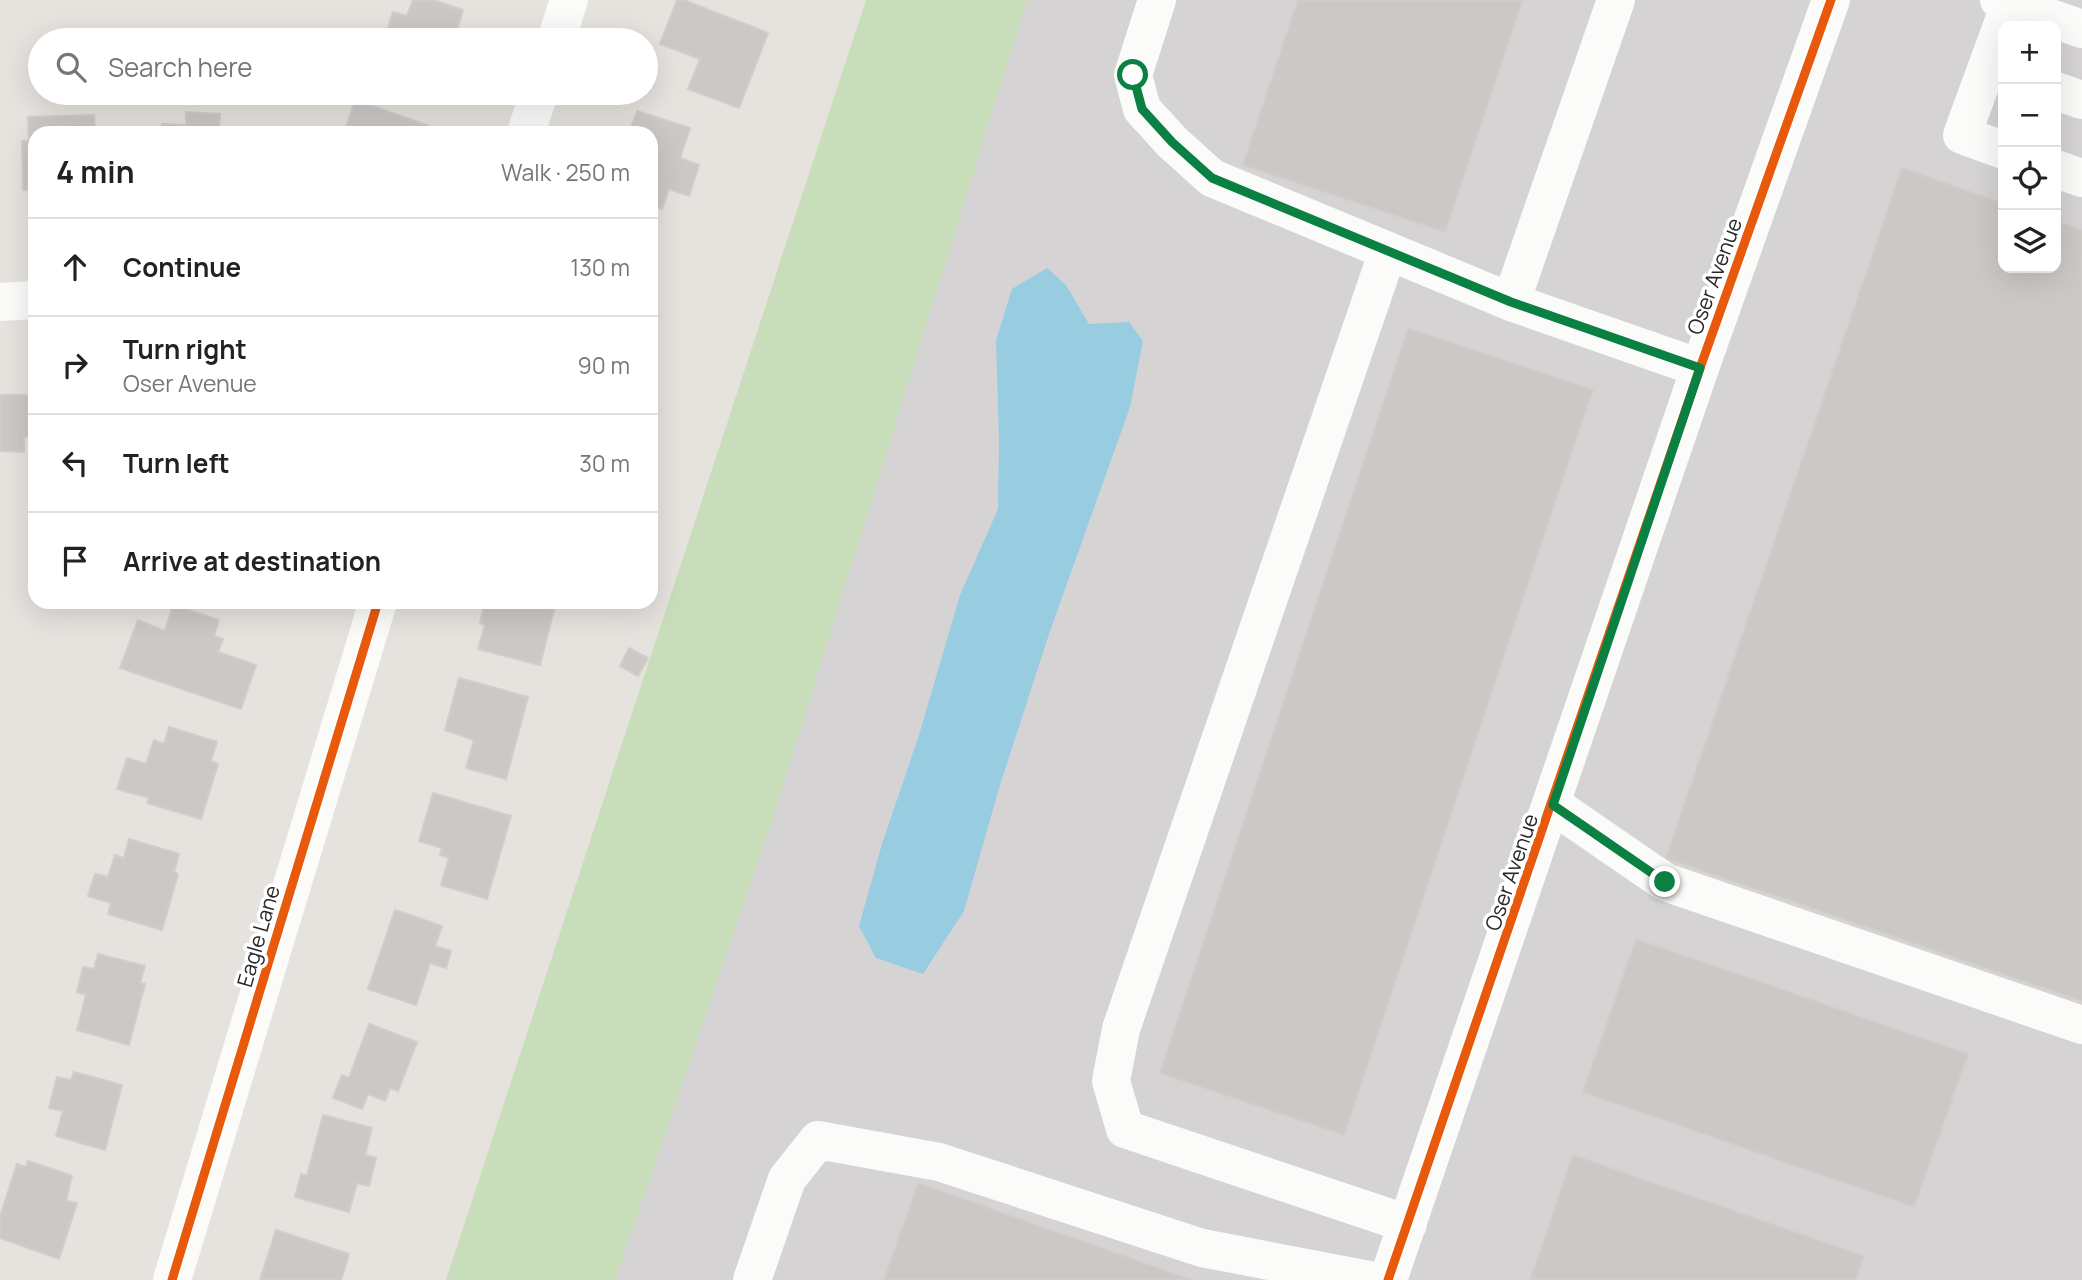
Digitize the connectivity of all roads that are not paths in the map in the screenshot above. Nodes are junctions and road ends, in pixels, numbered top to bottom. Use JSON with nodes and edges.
{"nodes":[{"id":1,"x":569,"y":0,"type":"edge"},
{"id":2,"x":1157,"y":0,"type":"edge"},
{"id":3,"x":1616,"y":0,"type":"edge"},
{"id":4,"x":1831,"y":0,"type":"edge"},
{"id":5,"x":2005,"y":2,"type":"edge"},
{"id":6,"x":560,"y":28,"type":"edge"},
{"id":7,"x":2082,"y":29,"type":"edge"},
{"id":8,"x":1995,"y":69,"type":"edge"},
{"id":9,"x":2061,"y":93,"type":"edge"},
{"id":10,"x":2082,"y":100,"type":"edge"},
{"id":11,"x":535,"y":105,"type":"edge"},
{"id":12,"x":528,"y":126,"type":"edge"},
{"id":13,"x":1998,"y":148,"type":"edge"},
{"id":14,"x":2061,"y":171,"type":"edge"},
{"id":15,"x":2082,"y":178,"type":"edge"},
{"id":16,"x":1388,"y":251,"type":"junction"},
{"id":17,"x":28,"y":300,"type":"edge"},
{"id":18,"x":0,"y":302,"type":"edge"},
{"id":19,"x":1511,"y":302,"type":"junction"},
{"id":20,"x":1700,"y":368,"type":"junction"},
{"id":21,"x":376,"y":609,"type":"edge"},
{"id":22,"x":1553,"y":805,"type":"junction"},
{"id":23,"x":2082,"y":1025,"type":"edge"},
{"id":24,"x":1408,"y":1224,"type":"junction"},
{"id":25,"x":172,"y":1280,"type":"edge"},
{"id":26,"x":752,"y":1280,"type":"edge"},
{"id":27,"x":1369,"y":1280,"type":"edge"},
{"id":28,"x":1388,"y":1280,"type":"edge"}],
"edges":[{"from":1,"to":6,"type":"street"},
{"from":2,"to":16,"type":"street"},
{"from":3,"to":19,"type":"street"},
{"from":4,"to":20,"type":"street","name":"Oser Avenue"},
{"from":5,"to":7,"type":"street"},
{"from":5,"to":8,"type":"street"},
{"from":8,"to":13,"type":"street"},
{"from":9,"to":10,"type":"street"},
{"from":11,"to":12,"type":"street"},
{"from":14,"to":15,"type":"street"},
{"from":16,"to":19,"type":"street"},
{"from":16,"to":24,"type":"street"},
{"from":17,"to":18,"type":"street"},
{"from":19,"to":20,"type":"street"},
{"from":20,"to":22,"type":"street","name":"Oser Avenue"},
{"from":21,"to":25,"type":"street","name":"Eagle Lane"},
{"from":22,"to":23,"type":"street"},
{"from":22,"to":24,"type":"street","name":"Oser Avenue"},
{"from":24,"to":28,"type":"street","name":"Oser Avenue"},
{"from":26,"to":27,"type":"street"}]}
